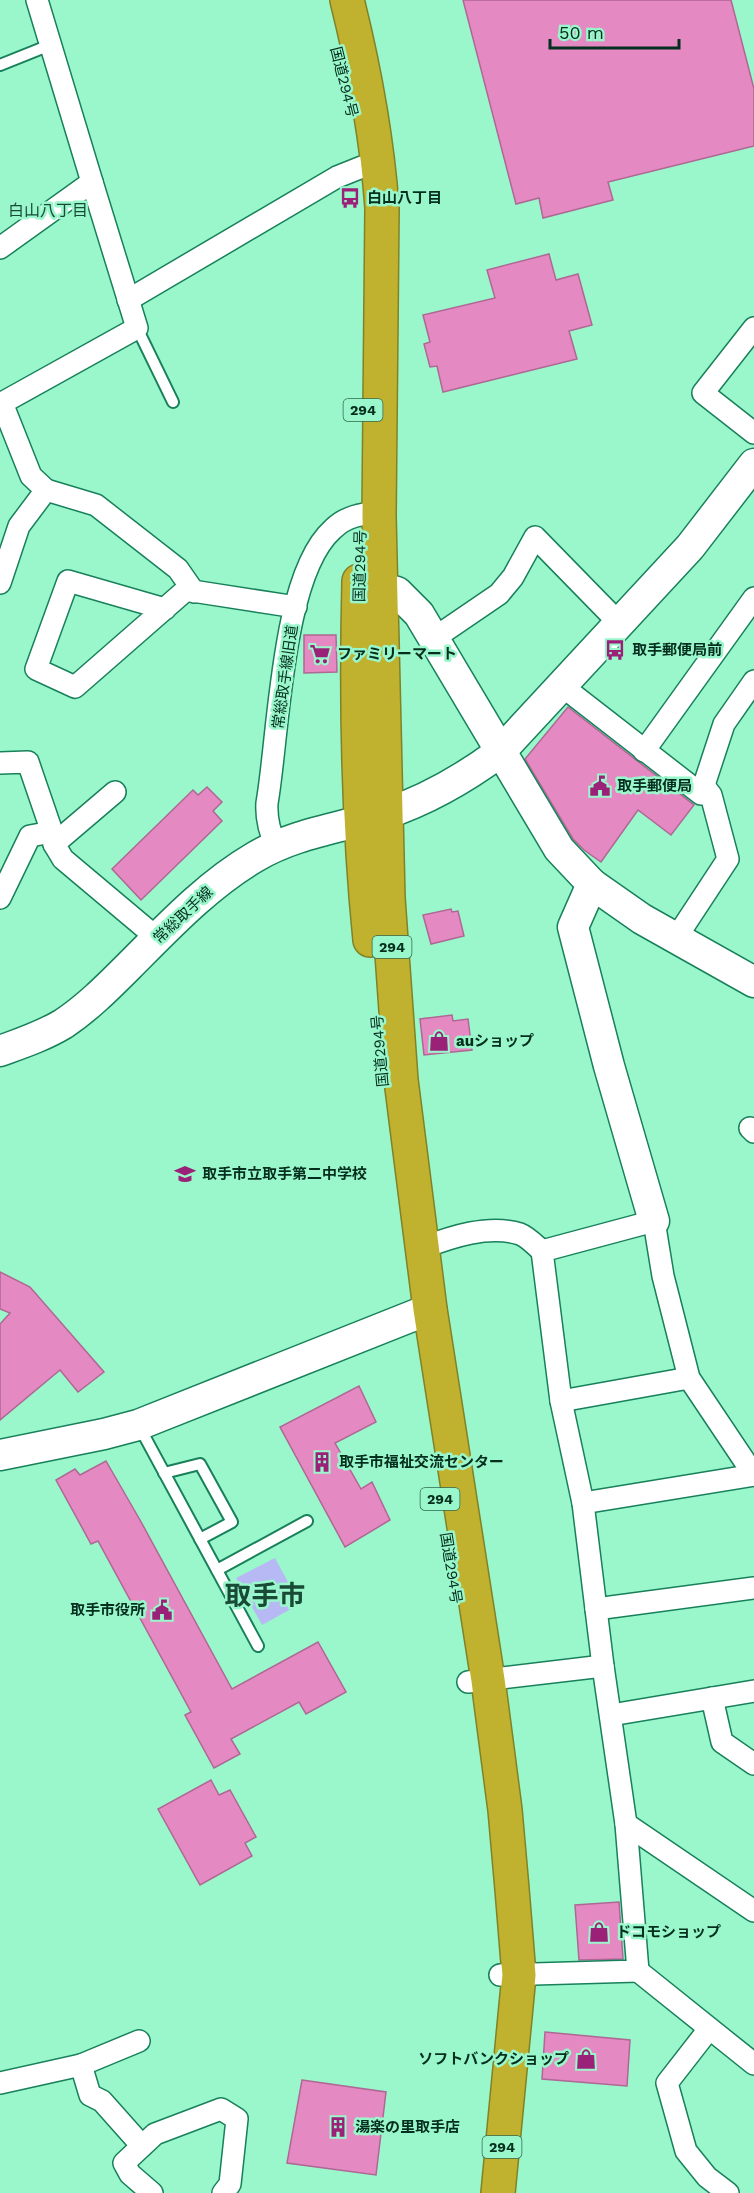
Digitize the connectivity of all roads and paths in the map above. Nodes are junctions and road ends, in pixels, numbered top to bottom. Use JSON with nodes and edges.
{"nodes":[{"id":1,"x":37,"y":0,"type":"edge"},
{"id":2,"x":323,"y":0,"type":"edge"},
{"id":3,"x":347,"y":0,"type":"edge"},
{"id":4,"x":50,"y":45,"type":"junction"},
{"id":5,"x":0,"y":65,"type":"edge"},
{"id":6,"x":362,"y":167,"type":"junction"},
{"id":7,"x":92,"y":182,"type":"junction"},
{"id":8,"x":0,"y":248,"type":"edge"},
{"id":9,"x":128,"y":300,"type":"junction"},
{"id":10,"x":137,"y":328,"type":"junction"},
{"id":11,"x":754,"y":328,"type":"edge"},
{"id":12,"x":1,"y":400,"type":"edge"},
{"id":13,"x":173,"y":402,"type":"dead end"},
{"id":14,"x":754,"y":433,"type":"edge"},
{"id":15,"x":751,"y":473,"type":"edge"},
{"id":16,"x":45,"y":490,"type":"junction"},
{"id":17,"x":370,"y":513,"type":"junction"},
{"id":18,"x":19,"y":526,"type":"junction"},
{"id":19,"x":0,"y":535,"type":"edge"},
{"id":20,"x":0,"y":583,"type":"edge"},
{"id":21,"x":381,"y":588,"type":"junction"},
{"id":22,"x":194,"y":592,"type":"junction"},
{"id":23,"x":754,"y":598,"type":"edge"},
{"id":24,"x":296,"y":607,"type":"junction"},
{"id":25,"x":165,"y":609,"type":"junction"},
{"id":26,"x":620,"y":624,"type":"junction"},
{"id":27,"x":433,"y":639,"type":"junction"},
{"id":28,"x":754,"y":681,"type":"edge"},
{"id":29,"x":562,"y":686,"type":"junction"},
{"id":30,"x":644,"y":751,"type":"junction"},
{"id":31,"x":500,"y":752,"type":"junction"},
{"id":32,"x":0,"y":763,"type":"edge"},
{"id":33,"x":704,"y":786,"type":"junction"},
{"id":34,"x":115,"y":792,"type":"dead end"},
{"id":35,"x":373,"y":817,"type":"junction"},
{"id":36,"x":53,"y":838,"type":"junction"},
{"id":37,"x":276,"y":846,"type":"junction"},
{"id":38,"x":592,"y":884,"type":"junction"},
{"id":39,"x":0,"y":898,"type":"edge"},
{"id":40,"x":157,"y":938,"type":"junction"},
{"id":41,"x":676,"y":938,"type":"junction"},
{"id":42,"x":754,"y":982,"type":"edge"},
{"id":43,"x":0,"y":1051,"type":"edge"},
{"id":44,"x":654,"y":1221,"type":"junction"},
{"id":45,"x":422,"y":1248,"type":"junction"},
{"id":46,"x":542,"y":1251,"type":"junction"},
{"id":47,"x":420,"y":1313,"type":"junction"},
{"id":48,"x":690,"y":1378,"type":"junction"},
{"id":49,"x":561,"y":1401,"type":"junction"},
{"id":50,"x":138,"y":1425,"type":"junction"},
{"id":51,"x":0,"y":1455,"type":"edge"},
{"id":52,"x":164,"y":1473,"type":"junction"},
{"id":53,"x":754,"y":1475,"type":"edge"},
{"id":54,"x":583,"y":1503,"type":"junction"},
{"id":55,"x":307,"y":1521,"type":"dead end"},
{"id":56,"x":200,"y":1539,"type":"junction"},
{"id":57,"x":217,"y":1570,"type":"junction"},
{"id":58,"x":754,"y":1588,"type":"edge"},
{"id":59,"x":596,"y":1610,"type":"junction"},
{"id":60,"x":258,"y":1646,"type":"dead end"},
{"id":61,"x":603,"y":1666,"type":"junction"},
{"id":62,"x":478,"y":1681,"type":"junction"},
{"id":63,"x":754,"y":1691,"type":"edge"},
{"id":64,"x":712,"y":1698,"type":"junction"},
{"id":65,"x":611,"y":1715,"type":"junction"},
{"id":66,"x":754,"y":1764,"type":"edge"},
{"id":67,"x":626,"y":1824,"type":"junction"},
{"id":68,"x":754,"y":1911,"type":"edge"},
{"id":69,"x":638,"y":1971,"type":"junction"},
{"id":70,"x":510,"y":1975,"type":"junction"},
{"id":71,"x":709,"y":2029,"type":"junction"},
{"id":72,"x":139,"y":2040,"type":"dead end"},
{"id":73,"x":753,"y":2061,"type":"edge"},
{"id":74,"x":81,"y":2065,"type":"junction"},
{"id":75,"x":0,"y":2084,"type":"edge"},
{"id":76,"x":142,"y":2146,"type":"junction"},
{"id":77,"x":152,"y":2193,"type":"edge"},
{"id":78,"x":223,"y":2193,"type":"edge"},
{"id":79,"x":498,"y":2193,"type":"edge"},
{"id":80,"x":728,"y":2193,"type":"edge"}],
"edges":[{"from":1,"to":4,"type":"street"},
{"from":2,"to":6,"type":"highway","name":"国道294号","number":"294"},
{"from":3,"to":17,"type":"highway","name":"国道294号","number":"294"},
{"from":4,"to":5,"type":"lane"},
{"from":4,"to":7,"type":"street"},
{"from":6,"to":9,"type":"street"},
{"from":6,"to":17,"type":"highway","name":"国道294号","number":"294"},
{"from":7,"to":8,"type":"street"},
{"from":7,"to":9,"type":"street"},
{"from":9,"to":10,"type":"street"},
{"from":10,"to":12,"type":"street"},
{"from":10,"to":13,"type":"lane"},
{"from":11,"to":14,"type":"street"},
{"from":12,"to":16,"type":"street"},
{"from":15,"to":26,"type":"street","name":"常総取手線"},
{"from":16,"to":18,"type":"street"},
{"from":16,"to":22,"type":"street"},
{"from":17,"to":21,"type":"highway","name":"国道294号","number":"294"},
{"from":17,"to":24,"type":"street","name":"常総取手線旧道"},
{"from":17,"to":35,"type":"highway","name":"国道294号","number":"294"},
{"from":18,"to":19,"type":"street"},
{"from":18,"to":20,"type":"street"},
{"from":21,"to":27,"type":"street"},
{"from":21,"to":35,"type":"highway","name":"国道294号","number":"294"},
{"from":22,"to":24,"type":"street"},
{"from":22,"to":25,"type":"street"},
{"from":23,"to":30,"type":"street"},
{"from":24,"to":37,"type":"street","name":"常総取手線旧道"},
{"from":25,"to":25,"type":"street"},
{"from":26,"to":27,"type":"street"},
{"from":26,"to":29,"type":"street","name":"常総取手線"},
{"from":27,"to":31,"type":"street"},
{"from":28,"to":33,"type":"street"},
{"from":29,"to":30,"type":"street"},
{"from":29,"to":31,"type":"street","name":"常総取手線"},
{"from":30,"to":33,"type":"street"},
{"from":31,"to":35,"type":"street","name":"常総取手線"},
{"from":31,"to":38,"type":"street"},
{"from":32,"to":36,"type":"street"},
{"from":33,"to":41,"type":"street"},
{"from":34,"to":36,"type":"street"},
{"from":35,"to":37,"type":"street","name":"常総取手線"},
{"from":35,"to":45,"type":"highway","name":"国道294号","number":"294"},
{"from":35,"to":47,"type":"highway","name":"国道294号","number":"294"},
{"from":36,"to":39,"type":"street"},
{"from":36,"to":40,"type":"street"},
{"from":37,"to":40,"type":"street","name":"常総取手線"},
{"from":38,"to":41,"type":"street"},
{"from":38,"to":44,"type":"street"},
{"from":40,"to":43,"type":"street","name":"常総取手線"},
{"from":41,"to":42,"type":"street"},
{"from":44,"to":46,"type":"street"},
{"from":44,"to":48,"type":"street"},
{"from":45,"to":46,"type":"street"},
{"from":45,"to":47,"type":"highway","name":"国道294号","number":"294"},
{"from":46,"to":49,"type":"street"},
{"from":47,"to":50,"type":"street"},
{"from":47,"to":62,"type":"highway","name":"国道294号","number":"294"},
{"from":48,"to":49,"type":"street"},
{"from":48,"to":53,"type":"street"},
{"from":49,"to":54,"type":"street"},
{"from":50,"to":51,"type":"street"},
{"from":50,"to":52,"type":"lane"},
{"from":52,"to":56,"type":"lane"},
{"from":52,"to":56,"type":"lane"},
{"from":53,"to":54,"type":"street"},
{"from":54,"to":59,"type":"street"},
{"from":55,"to":57,"type":"lane"},
{"from":56,"to":57,"type":"lane"},
{"from":57,"to":60,"type":"lane"},
{"from":58,"to":59,"type":"street"},
{"from":59,"to":61,"type":"street"},
{"from":61,"to":62,"type":"street"},
{"from":61,"to":65,"type":"street"},
{"from":62,"to":70,"type":"highway","name":"国道294号","number":"294"},
{"from":63,"to":64,"type":"street"},
{"from":64,"to":65,"type":"street"},
{"from":64,"to":66,"type":"street"},
{"from":65,"to":67,"type":"street"},
{"from":67,"to":68,"type":"street"},
{"from":67,"to":69,"type":"street"},
{"from":69,"to":70,"type":"street"},
{"from":69,"to":71,"type":"street"},
{"from":70,"to":79,"type":"highway","name":"国道294号","number":"294"},
{"from":71,"to":73,"type":"street"},
{"from":71,"to":80,"type":"street"},
{"from":72,"to":74,"type":"street"},
{"from":74,"to":75,"type":"street"},
{"from":74,"to":76,"type":"street"},
{"from":76,"to":77,"type":"street"},
{"from":76,"to":78,"type":"street"}]}
